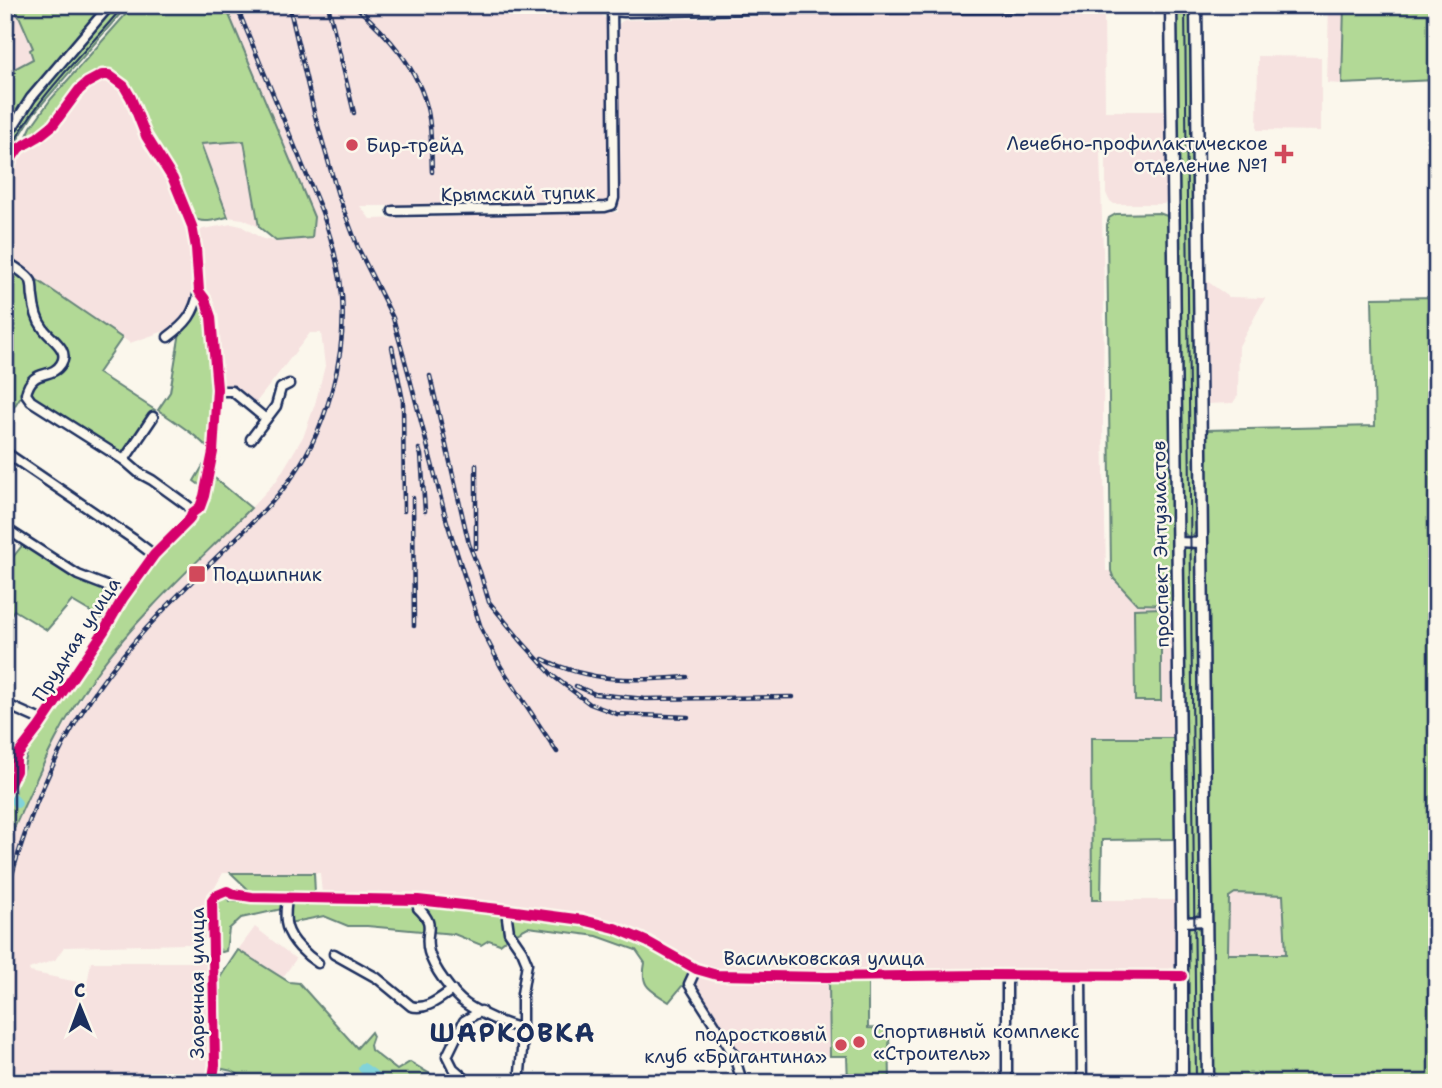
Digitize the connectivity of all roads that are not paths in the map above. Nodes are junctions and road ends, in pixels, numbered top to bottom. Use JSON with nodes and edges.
{"nodes":[{"id":1,"x":110,"y":5,"type":"edge"},
{"id":2,"x":1196,"y":5,"type":"edge"},
{"id":3,"x":1171,"y":6,"type":"edge"},
{"id":4,"x":866,"y":7,"type":"edge"},
{"id":5,"x":612,"y":8,"type":"edge"},
{"id":6,"x":5,"y":139,"type":"edge"},
{"id":7,"x":5,"y":177,"type":"edge"},
{"id":8,"x":393,"y":211,"type":"dead end"},
{"id":9,"x":5,"y":261,"type":"edge"},
{"id":10,"x":198,"y":291,"type":"junction"},
{"id":11,"x":168,"y":337,"type":"dead end"},
{"id":12,"x":289,"y":384,"type":"dead end"},
{"id":13,"x":217,"y":389,"type":"junction"},
{"id":14,"x":153,"y":417,"type":"dead end"},
{"id":15,"x":265,"y":419,"type":"junction"},
{"id":16,"x":251,"y":439,"type":"dead end"},
{"id":17,"x":5,"y":452,"type":"edge"},
{"id":18,"x":124,"y":460,"type":"junction"},
{"id":19,"x":192,"y":513,"type":"junction"},
{"id":20,"x":5,"y":528,"type":"edge"},
{"id":21,"x":1177,"y":542,"type":"junction"},
{"id":22,"x":1201,"y":543,"type":"junction"},
{"id":23,"x":154,"y":555,"type":"junction"},
{"id":24,"x":123,"y":598,"type":"junction"},
{"id":25,"x":5,"y":704,"type":"edge"},
{"id":26,"x":43,"y":721,"type":"junction"},
{"id":27,"x":5,"y":757,"type":"edge"},
{"id":28,"x":16,"y":757,"type":"junction"},
{"id":29,"x":5,"y":793,"type":"edge"},
{"id":30,"x":228,"y":891,"type":"joint"},
{"id":31,"x":286,"y":898,"type":"junction"},
{"id":32,"x":418,"y":900,"type":"junction"},
{"id":33,"x":508,"y":910,"type":"junction"},
{"id":34,"x":1207,"y":921,"type":"junction"},
{"id":35,"x":1182,"y":922,"type":"junction"},
{"id":36,"x":334,"y":954,"type":"dead end"},
{"id":37,"x":317,"y":963,"type":"dead end"},
{"id":38,"x":696,"y":969,"type":"junction"},
{"id":39,"x":1007,"y":975,"type":"junction"},
{"id":40,"x":1081,"y":975,"type":"junction"},
{"id":41,"x":1182,"y":976,"type":"junction"},
{"id":42,"x":452,"y":990,"type":"junction"},
{"id":43,"x":481,"y":1012,"type":"junction"},
{"id":44,"x":521,"y":1028,"type":"junction"},
{"id":45,"x":1206,"y":1080,"type":"edge"},
{"id":46,"x":1180,"y":1081,"type":"edge"},
{"id":47,"x":212,"y":1083,"type":"edge"},
{"id":48,"x":470,"y":1083,"type":"edge"},
{"id":49,"x":519,"y":1083,"type":"edge"},
{"id":50,"x":582,"y":1083,"type":"edge"},
{"id":51,"x":604,"y":1083,"type":"edge"},
{"id":52,"x":744,"y":1083,"type":"edge"},
{"id":53,"x":1007,"y":1083,"type":"edge"},
{"id":54,"x":1082,"y":1083,"type":"edge"}],
"edges":[{"from":1,"to":6,"type":"street"},
{"from":2,"to":22,"type":"main road"},
{"from":3,"to":4,"type":"street"},
{"from":3,"to":21,"type":"main road","name":"проспект Энтузиастов"},
{"from":4,"to":5,"type":"street"},
{"from":5,"to":8,"type":"street","name":"Крымский тупик"},
{"from":7,"to":10,"type":"street"},
{"from":9,"to":18,"type":"street"},
{"from":10,"to":11,"type":"street"},
{"from":10,"to":13,"type":"street","name":"Прудная улица"},
{"from":12,"to":15,"type":"street"},
{"from":13,"to":15,"type":"street"},
{"from":13,"to":19,"type":"street","name":"Прудная улица"},
{"from":14,"to":18,"type":"street"},
{"from":15,"to":16,"type":"street"},
{"from":17,"to":23,"type":"street"},
{"from":18,"to":19,"type":"street"},
{"from":19,"to":23,"type":"street","name":"Прудная улица"},
{"from":20,"to":24,"type":"street"},
{"from":21,"to":22,"type":"street"},
{"from":21,"to":35,"type":"main road","name":"проспект Энтузиастов"},
{"from":22,"to":34,"type":"main road"},
{"from":23,"to":24,"type":"street","name":"Прудная улица"},
{"from":24,"to":26,"type":"street","name":"Прудная улица"},
{"from":25,"to":26,"type":"street"},
{"from":26,"to":28,"type":"street","name":"Прудная улица"},
{"from":27,"to":28,"type":"street"},
{"from":28,"to":29,"type":"street","name":"Прудная улица"},
{"from":30,"to":31,"type":"street","name":"Васильковская улица"},
{"from":30,"to":47,"type":"street","name":"Заречная улица"},
{"from":31,"to":32,"type":"street","name":"Васильковская улица"},
{"from":31,"to":37,"type":"street"},
{"from":32,"to":33,"type":"street","name":"Васильковская улица"},
{"from":32,"to":42,"type":"street"},
{"from":33,"to":38,"type":"street","name":"Васильковская улица"},
{"from":33,"to":44,"type":"street"},
{"from":34,"to":35,"type":"street"},
{"from":34,"to":45,"type":"main road"},
{"from":35,"to":41,"type":"main road","name":"проспект Энтузиастов"},
{"from":36,"to":42,"type":"street"},
{"from":38,"to":39,"type":"street","name":"Васильковская улица"},
{"from":38,"to":52,"type":"street"},
{"from":39,"to":40,"type":"street","name":"Васильковская улица"},
{"from":39,"to":53,"type":"street"},
{"from":40,"to":41,"type":"street","name":"Васильковская улица"},
{"from":40,"to":54,"type":"street"},
{"from":41,"to":46,"type":"main road","name":"проспект Энтузиастов"},
{"from":42,"to":43,"type":"street"},
{"from":43,"to":44,"type":"street"},
{"from":43,"to":48,"type":"street"},
{"from":44,"to":49,"type":"street"},
{"from":50,"to":51,"type":"street"}]}
